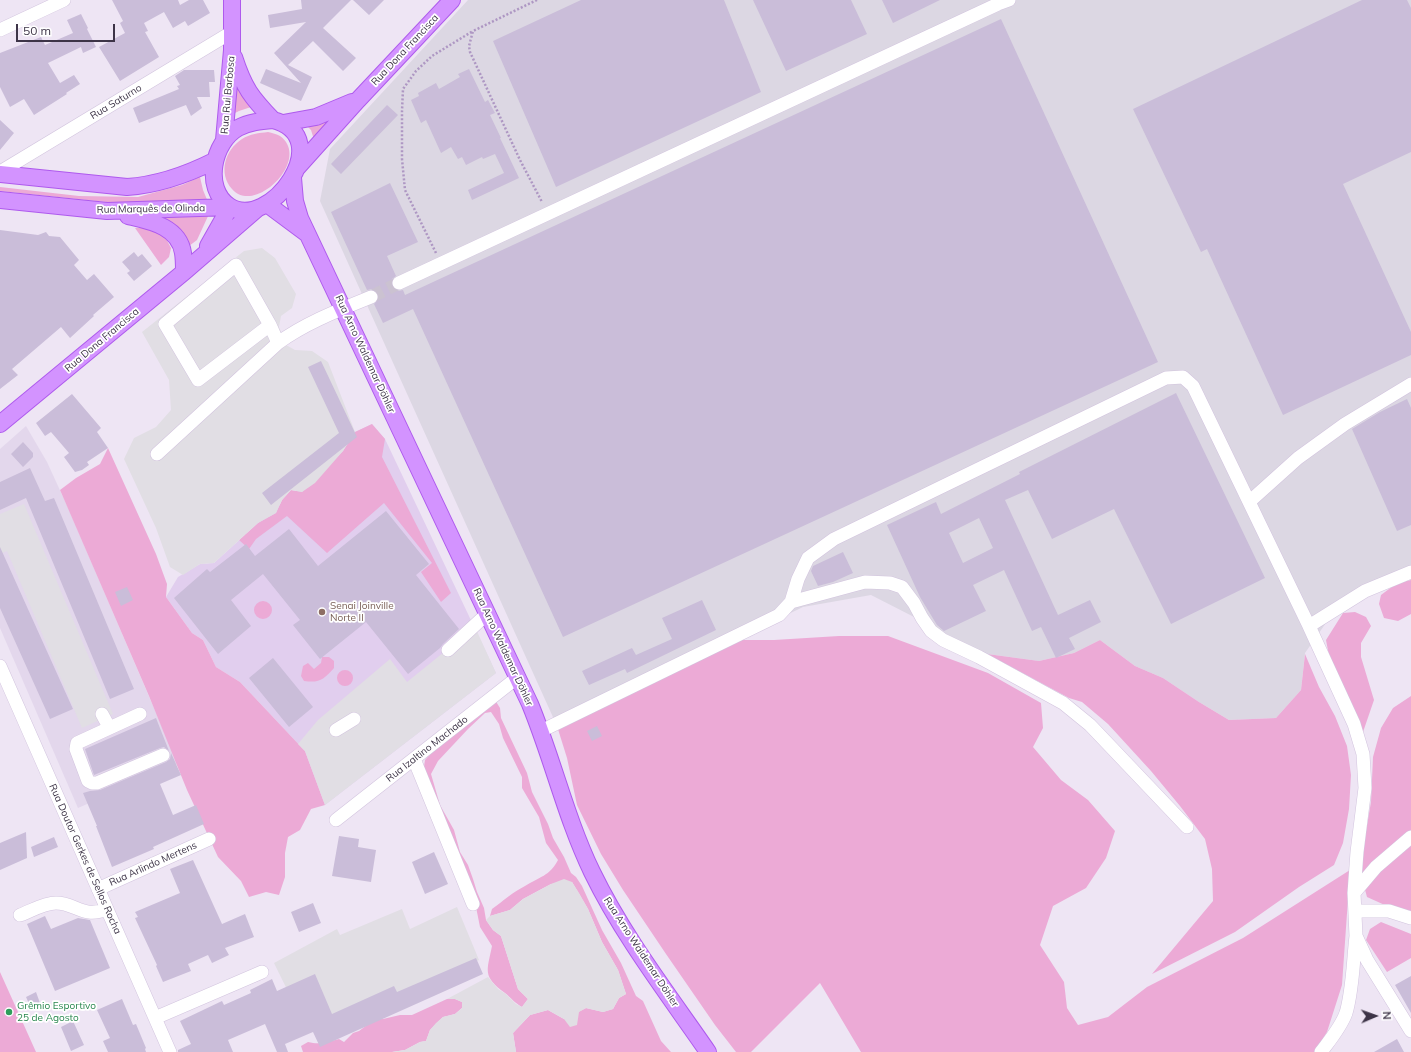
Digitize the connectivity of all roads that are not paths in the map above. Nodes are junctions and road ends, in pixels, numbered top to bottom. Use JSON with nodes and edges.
{"nodes":[{"id":1,"x":64,"y":0,"type":"edge"},
{"id":2,"x":232,"y":0,"type":"edge"},
{"id":3,"x":452,"y":0,"type":"edge"},
{"id":4,"x":1010,"y":0,"type":"edge"},
{"id":5,"x":0,"y":30,"type":"edge"},
{"id":6,"x":232,"y":32,"type":"junction"},
{"id":7,"x":232,"y":50,"type":"junction"},
{"id":8,"x":358,"y":100,"type":"junction"},
{"id":9,"x":278,"y":122,"type":"junction"},
{"id":10,"x":224,"y":140,"type":"junction"},
{"id":11,"x":214,"y":161,"type":"junction"},
{"id":12,"x":0,"y":173,"type":"edge"},
{"id":13,"x":295,"y":173,"type":"junction"},
{"id":14,"x":0,"y":200,"type":"edge"},
{"id":15,"x":262,"y":206,"type":"junction"},
{"id":16,"x":230,"y":207,"type":"junction"},
{"id":17,"x":106,"y":211,"type":"junction"},
{"id":18,"x":308,"y":234,"type":"junction"},
{"id":19,"x":203,"y":255,"type":"junction"},
{"id":20,"x":184,"y":272,"type":"junction"},
{"id":21,"x":399,"y":283,"type":"tunnel mouth"},
{"id":22,"x":371,"y":297,"type":"tunnel mouth"},
{"id":23,"x":343,"y":309,"type":"junction"},
{"id":24,"x":270,"y":325,"type":"junction"},
{"id":25,"x":278,"y":343,"type":"junction"},
{"id":26,"x":1411,"y":384,"type":"edge"},
{"id":27,"x":0,"y":424,"type":"edge"},
{"id":28,"x":157,"y":454,"type":"dead end"},
{"id":29,"x":1249,"y":502,"type":"junction"},
{"id":30,"x":1411,"y":572,"type":"edge"},
{"id":31,"x":791,"y":602,"type":"junction"},
{"id":32,"x":488,"y":613,"type":"junction"},
{"id":33,"x":1309,"y":626,"type":"junction"},
{"id":34,"x":448,"y":650,"type":"dead end"},
{"id":35,"x":0,"y":666,"type":"edge"},
{"id":36,"x":518,"y":677,"type":"junction"},
{"id":37,"x":102,"y":714,"type":"dead end"},
{"id":38,"x":140,"y":714,"type":"dead end"},
{"id":39,"x":354,"y":719,"type":"dead end"},
{"id":40,"x":109,"y":728,"type":"junction"},
{"id":41,"x":336,"y":730,"type":"dead end"},
{"id":42,"x":541,"y":731,"type":"junction"},
{"id":43,"x":164,"y":755,"type":"dead end"},
{"id":44,"x":414,"y":759,"type":"junction"},
{"id":45,"x":336,"y":820,"type":"dead end"},
{"id":46,"x":1187,"y":827,"type":"dead end"},
{"id":47,"x":1411,"y":837,"type":"edge"},
{"id":48,"x":209,"y":839,"type":"dead end"},
{"id":49,"x":98,"y":889,"type":"junction"},
{"id":50,"x":1354,"y":893,"type":"junction"},
{"id":51,"x":473,"y":904,"type":"dead end"},
{"id":52,"x":107,"y":909,"type":"junction"},
{"id":53,"x":1356,"y":911,"type":"junction"},
{"id":54,"x":20,"y":915,"type":"dead end"},
{"id":55,"x":1411,"y":918,"type":"edge"},
{"id":56,"x":1356,"y":936,"type":"junction"},
{"id":57,"x":262,"y":972,"type":"dead end"},
{"id":58,"x":155,"y":1018,"type":"junction"},
{"id":59,"x":1411,"y":1031,"type":"edge"},
{"id":60,"x":170,"y":1052,"type":"edge"},
{"id":61,"x":708,"y":1052,"type":"edge"},
{"id":62,"x":1321,"y":1052,"type":"edge"}],
"edges":[{"from":1,"to":5,"type":"street"},
{"from":2,"to":6,"type":"main road","name":"Rua Rui Barbosa"},
{"from":3,"to":8,"type":"main road","name":"Rua Dona Francisca"},
{"from":4,"to":21,"type":"street"},
{"from":6,"to":7,"type":"main road","name":"Rua Rui Barbosa"},
{"from":6,"to":12,"type":"street","name":"Rua Saturno"},
{"from":7,"to":9,"type":"main road","name":"Rua Rui Barbosa"},
{"from":7,"to":10,"type":"main road","name":"Rua Rui Barbosa"},
{"from":8,"to":9,"type":"main road","name":"Rua Dona Francisca"},
{"from":8,"to":13,"type":"main road","name":"Rua Dona Francisca"},
{"from":9,"to":10,"type":"main road"},
{"from":9,"to":13,"type":"main road"},
{"from":10,"to":11,"type":"main road"},
{"from":11,"to":12,"type":"main road"},
{"from":11,"to":16,"type":"main road"},
{"from":13,"to":15,"type":"main road"},
{"from":13,"to":18,"type":"main road","name":"Rua Arno Waldemar Döhler"},
{"from":14,"to":17,"type":"main road","name":"Rua Marquês de Olinda"},
{"from":15,"to":16,"type":"main road"},
{"from":15,"to":18,"type":"main road","name":"Rua Arno Waldemar Döhler"},
{"from":15,"to":19,"type":"main road","name":"Rua Dona Francisca"},
{"from":16,"to":17,"type":"main road","name":"Rua Marquês de Olinda"},
{"from":16,"to":19,"type":"main road","name":"Rua Dona Francisca"},
{"from":17,"to":20,"type":"main road"},
{"from":18,"to":23,"type":"main road","name":"Rua Arno Waldemar Döhler"},
{"from":19,"to":20,"type":"main road","name":"Rua Dona Francisca"},
{"from":20,"to":27,"type":"main road","name":"Rua Dona Francisca"},
{"from":22,"to":23,"type":"street"},
{"from":23,"to":25,"type":"street"},
{"from":23,"to":32,"type":"main road","name":"Rua Arno Waldemar Döhler"},
{"from":24,"to":24,"type":"street"},
{"from":24,"to":25,"type":"street"},
{"from":25,"to":28,"type":"street"},
{"from":26,"to":29,"type":"street"},
{"from":29,"to":31,"type":"street"},
{"from":29,"to":33,"type":"street"},
{"from":30,"to":33,"type":"street"},
{"from":31,"to":42,"type":"street"},
{"from":31,"to":46,"type":"street"},
{"from":32,"to":34,"type":"street"},
{"from":32,"to":36,"type":"main road","name":"Rua Arno Waldemar Döhler"},
{"from":33,"to":50,"type":"street"},
{"from":35,"to":49,"type":"street","name":"Rua Doutor Gerkes de Sellos Rocha"},
{"from":36,"to":42,"type":"main road","name":"Rua Arno Waldemar Döhler"},
{"from":36,"to":44,"type":"street","name":"Rua Izaltino Machado"},
{"from":37,"to":40,"type":"street"},
{"from":38,"to":40,"type":"street"},
{"from":39,"to":41,"type":"street"},
{"from":40,"to":43,"type":"street"},
{"from":42,"to":61,"type":"main road","name":"Rua Arno Waldemar Döhler"},
{"from":44,"to":45,"type":"street","name":"Rua Izaltino Machado"},
{"from":44,"to":51,"type":"street"},
{"from":47,"to":50,"type":"street"},
{"from":48,"to":49,"type":"street","name":"Rua Arlindo Mertens"},
{"from":49,"to":52,"type":"street","name":"Rua Doutor Gerkes de Sellos Rocha"},
{"from":50,"to":53,"type":"street"},
{"from":52,"to":54,"type":"street"},
{"from":52,"to":58,"type":"street","name":"Rua Doutor Gerkes de Sellos Rocha"},
{"from":53,"to":55,"type":"street"},
{"from":53,"to":56,"type":"street"},
{"from":56,"to":59,"type":"street"},
{"from":56,"to":62,"type":"street"},
{"from":57,"to":58,"type":"street"},
{"from":58,"to":60,"type":"street","name":"Rua Doutor Gerkes de Sellos Rocha"}]}
